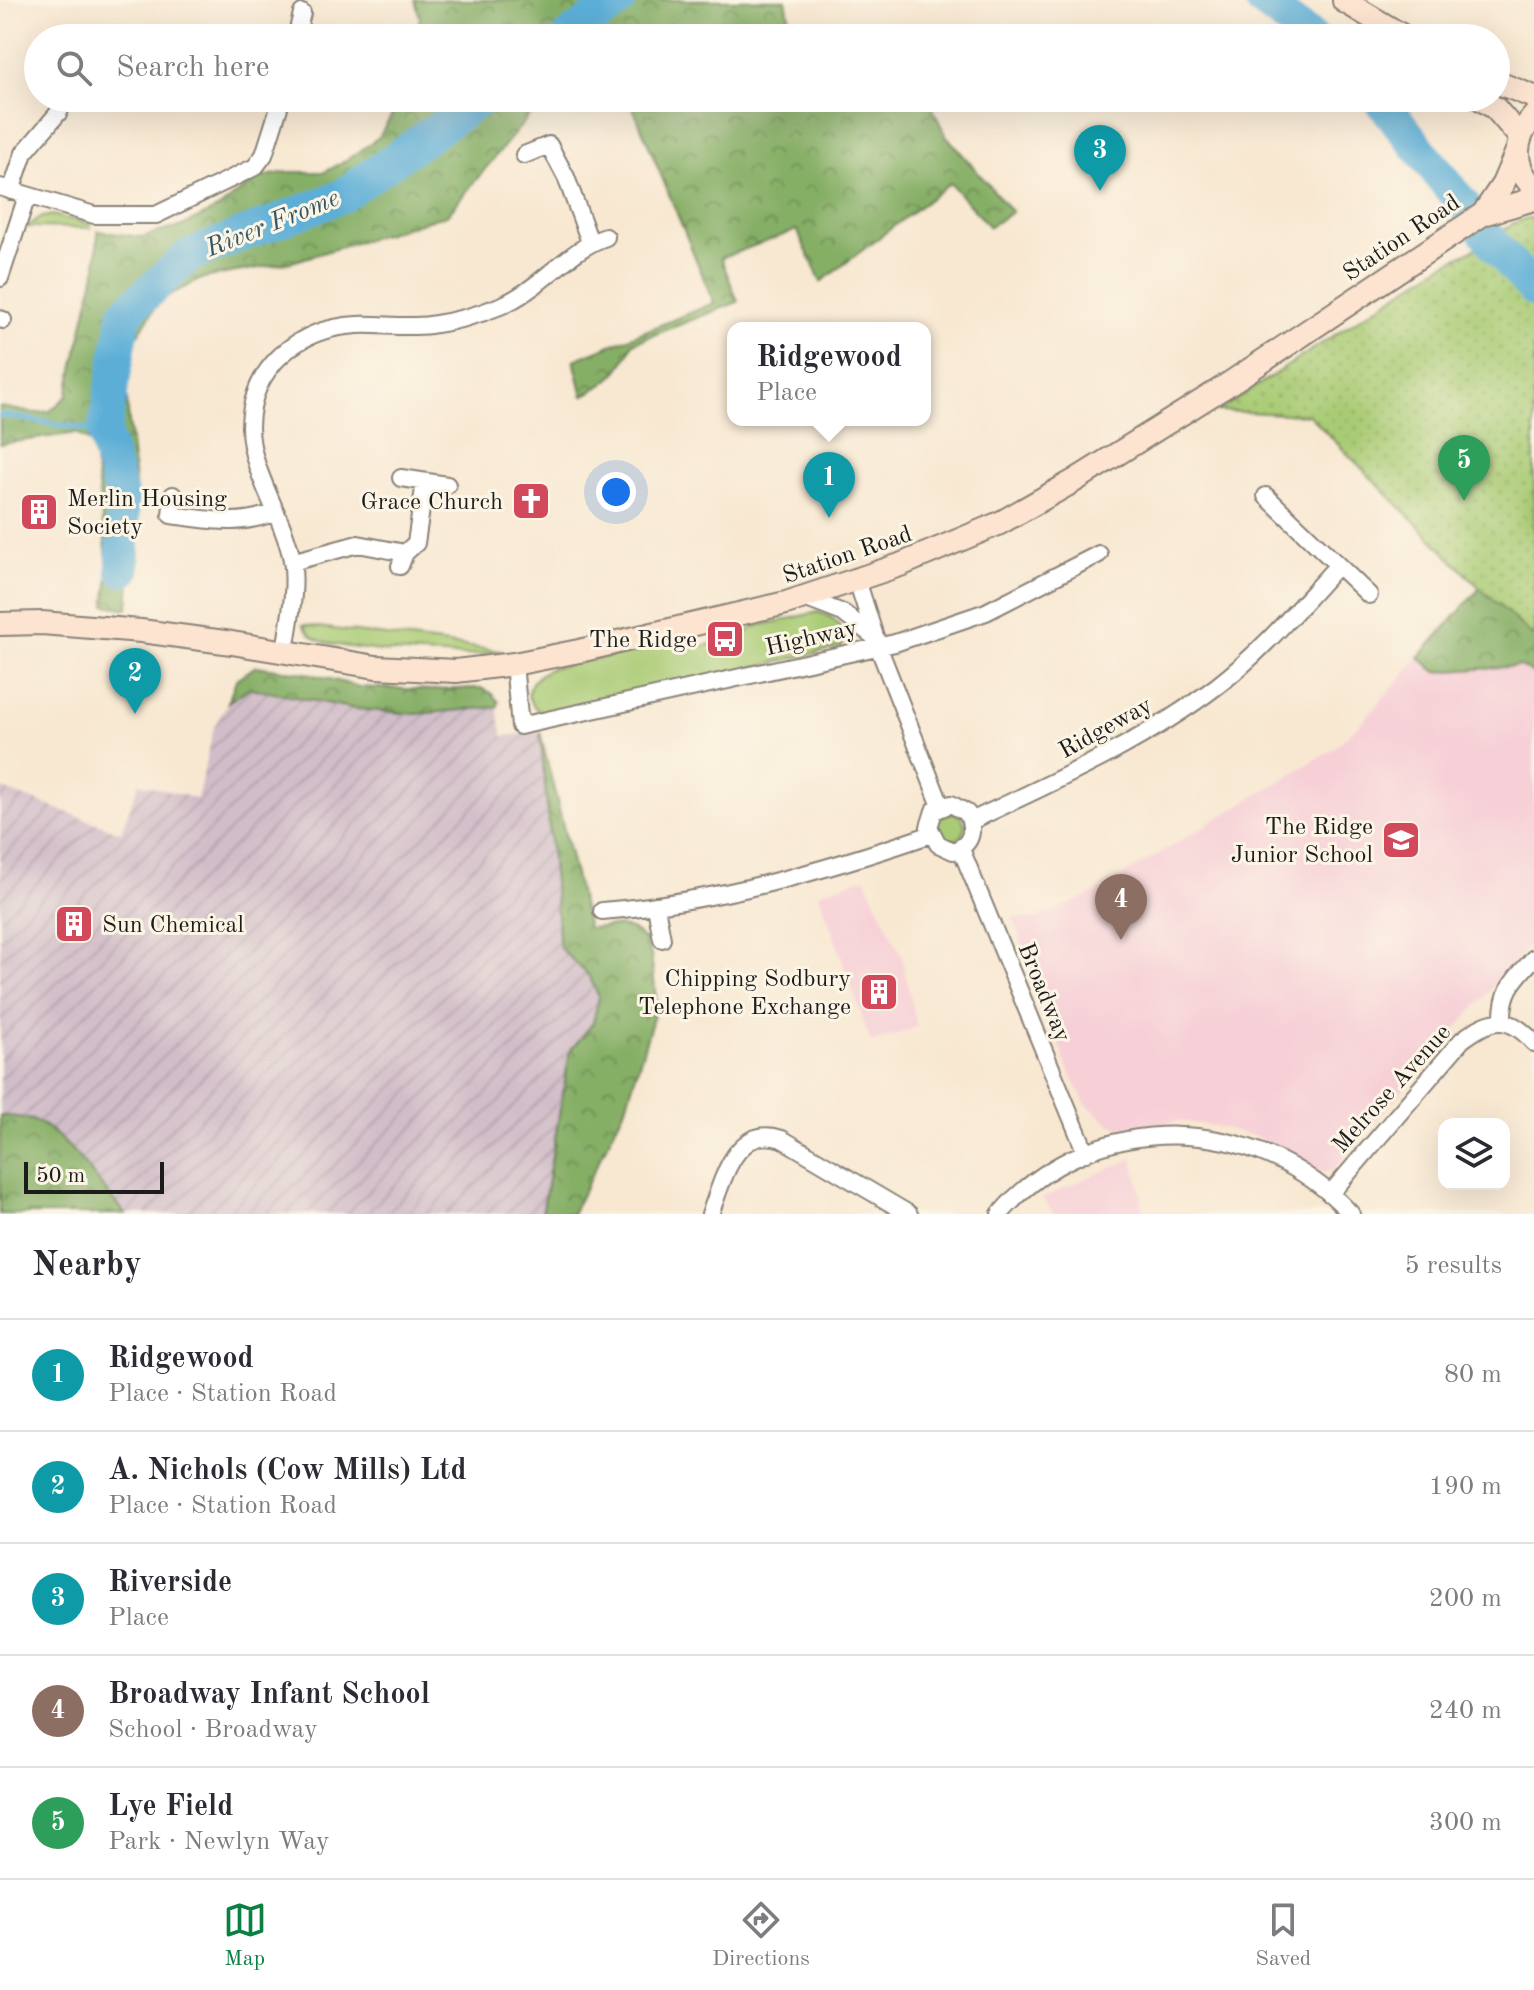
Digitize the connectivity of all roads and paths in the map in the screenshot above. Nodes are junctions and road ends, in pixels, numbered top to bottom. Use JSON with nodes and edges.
{"nodes":[{"id":1,"x":1344,"y":0,"type":"edge"},
{"id":2,"x":302,"y":13,"type":"dead end"},
{"id":3,"x":299,"y":24,"type":"edge"},
{"id":4,"x":1364,"y":24,"type":"edge"},
{"id":5,"x":1383,"y":24,"type":"edge"},
{"id":6,"x":1510,"y":88,"type":"edge"},
{"id":7,"x":1534,"y":97,"type":"edge"},
{"id":8,"x":59,"y":112,"type":"edge"},
{"id":9,"x":278,"y":112,"type":"edge"},
{"id":10,"x":1498,"y":112,"type":"edge"},
{"id":11,"x":1534,"y":116,"type":"edge"},
{"id":12,"x":1518,"y":144,"type":"junction"},
{"id":13,"x":524,"y":155,"type":"dead end"},
{"id":14,"x":1534,"y":188,"type":"edge"},
{"id":15,"x":13,"y":191,"type":"edge"},
{"id":16,"x":1534,"y":199,"type":"edge"},
{"id":17,"x":1483,"y":214,"type":"junction"},
{"id":18,"x":0,"y":278,"type":"edge"},
{"id":19,"x":401,"y":478,"type":"dead end"},
{"id":20,"x":425,"y":482,"type":"junction"},
{"id":21,"x":447,"y":485,"type":"dead end"},
{"id":22,"x":173,"y":495,"type":"dead end"},
{"id":23,"x":1266,"y":496,"type":"dead end"},
{"id":24,"x":276,"y":512,"type":"junction"},
{"id":25,"x":1099,"y":554,"type":"dead end"},
{"id":26,"x":292,"y":562,"type":"junction"},
{"id":27,"x":1338,"y":565,"type":"junction"},
{"id":28,"x":857,"y":580,"type":"junction"},
{"id":29,"x":1369,"y":595,"type":"dead end"},
{"id":30,"x":804,"y":598,"type":"junction"},
{"id":31,"x":0,"y":624,"type":"edge"},
{"id":32,"x":877,"y":642,"type":"junction"},
{"id":33,"x":285,"y":651,"type":"junction"},
{"id":34,"x":514,"y":664,"type":"junction"},
{"id":35,"x":941,"y":806,"type":"junction"},
{"id":36,"x":971,"y":821,"type":"junction"},
{"id":37,"x":932,"y":834,"type":"junction"},
{"id":38,"x":961,"y":849,"type":"junction"},
{"id":39,"x":656,"y":907,"type":"junction"},
{"id":40,"x":602,"y":911,"type":"dead end"},
{"id":41,"x":662,"y":939,"type":"dead end"},
{"id":42,"x":1534,"y":958,"type":"edge"},
{"id":43,"x":1503,"y":1021,"type":"junction"},
{"id":44,"x":1534,"y":1043,"type":"edge"},
{"id":45,"x":1086,"y":1153,"type":"junction"},
{"id":46,"x":1330,"y":1194,"type":"junction"},
{"id":47,"x":710,"y":1214,"type":"edge"},
{"id":48,"x":909,"y":1214,"type":"edge"},
{"id":49,"x":1000,"y":1214,"type":"edge"},
{"id":50,"x":1351,"y":1214,"type":"edge"}],
"edges":[{"from":1,"to":4,"type":"main road"},
{"from":1,"to":5,"type":"main road"},
{"from":2,"to":3,"type":"street"},
{"from":6,"to":7,"type":"main road"},
{"from":8,"to":15,"type":"street"},
{"from":9,"to":15,"type":"street"},
{"from":10,"to":12,"type":"main road"},
{"from":11,"to":12,"type":"main road","name":"Station Road"},
{"from":12,"to":14,"type":"main road"},
{"from":12,"to":17,"type":"main road","name":"Station Road"},
{"from":13,"to":24,"type":"street"},
{"from":15,"to":18,"type":"street"},
{"from":16,"to":17,"type":"main road","name":"Station Road"},
{"from":17,"to":28,"type":"main road","name":"Station Road"},
{"from":19,"to":20,"type":"street"},
{"from":20,"to":21,"type":"street"},
{"from":20,"to":26,"type":"street"},
{"from":22,"to":24,"type":"street"},
{"from":23,"to":27,"type":"street"},
{"from":24,"to":26,"type":"street"},
{"from":25,"to":32,"type":"street","name":"Highway"},
{"from":26,"to":33,"type":"street"},
{"from":27,"to":29,"type":"street"},
{"from":27,"to":36,"type":"street","name":"Ridgeway"},
{"from":28,"to":30,"type":"main road","name":"Station Road"},
{"from":28,"to":32,"type":"street"},
{"from":30,"to":32,"type":"street"},
{"from":30,"to":34,"type":"main road","name":"Station Road"},
{"from":31,"to":33,"type":"main road","name":"Station Road"},
{"from":32,"to":34,"type":"street","name":"Highway"},
{"from":32,"to":35,"type":"street"},
{"from":33,"to":34,"type":"main road","name":"Station Road"},
{"from":35,"to":36,"type":"street"},
{"from":35,"to":37,"type":"street"},
{"from":36,"to":38,"type":"street"},
{"from":37,"to":38,"type":"street"},
{"from":37,"to":39,"type":"street"},
{"from":38,"to":45,"type":"street","name":"Broadway"},
{"from":39,"to":40,"type":"street"},
{"from":39,"to":41,"type":"street"},
{"from":42,"to":43,"type":"street"},
{"from":43,"to":44,"type":"street"},
{"from":43,"to":46,"type":"street","name":"Melrose Avenue"},
{"from":45,"to":46,"type":"street"},
{"from":45,"to":49,"type":"street"},
{"from":46,"to":50,"type":"street"},
{"from":47,"to":48,"type":"street"}]}
